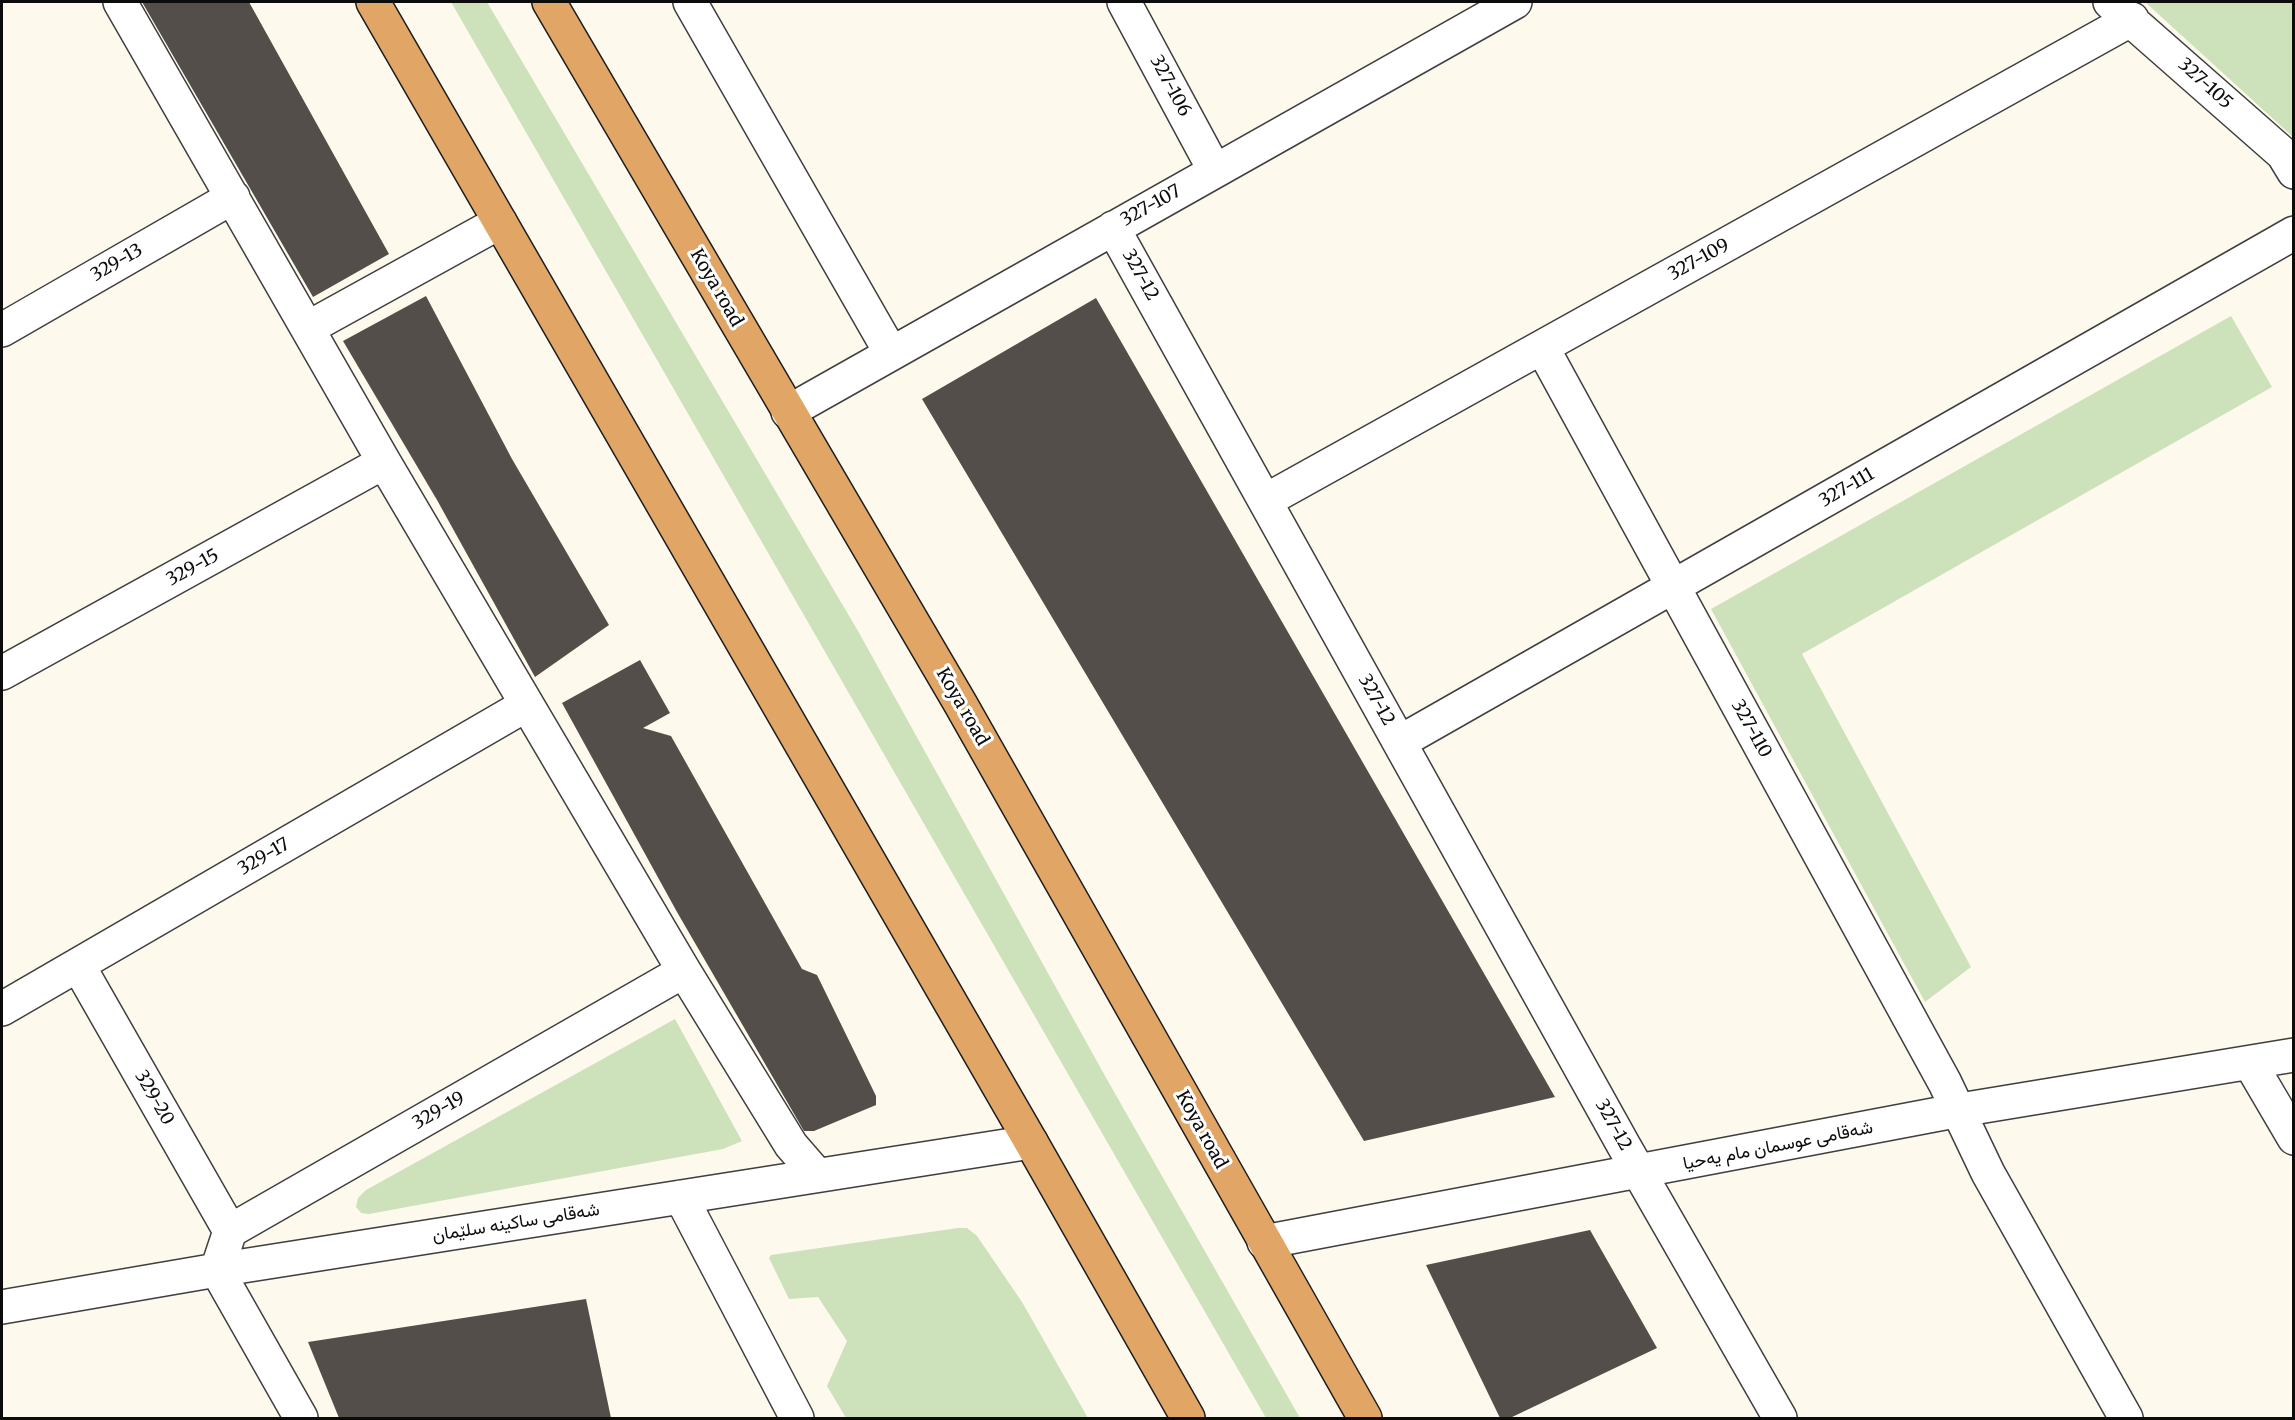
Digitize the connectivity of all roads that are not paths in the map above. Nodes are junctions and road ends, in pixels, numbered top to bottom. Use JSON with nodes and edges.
{"nodes":[{"id":1,"x":120,"y":2,"type":"edge"},
{"id":2,"x":373,"y":2,"type":"edge"},
{"id":3,"x":549,"y":2,"type":"edge"},
{"id":4,"x":690,"y":2,"type":"edge"},
{"id":5,"x":1125,"y":2,"type":"edge"},
{"id":6,"x":1515,"y":2,"type":"edge"},
{"id":7,"x":2121,"y":10,"type":"edge"},
{"id":8,"x":1215,"y":171,"type":"junction"},
{"id":9,"x":2294,"y":172,"type":"edge"},
{"id":10,"x":233,"y":197,"type":"junction"},
{"id":11,"x":500,"y":222,"type":"junction"},
{"id":12,"x":1113,"y":228,"type":"junction"},
{"id":13,"x":2294,"y":233,"type":"edge"},
{"id":14,"x":308,"y":328,"type":"junction"},
{"id":15,"x":2,"y":330,"type":"edge"},
{"id":16,"x":1542,"y":347,"type":"junction"},
{"id":17,"x":891,"y":353,"type":"junction"},
{"id":18,"x":788,"y":412,"type":"junction"},
{"id":19,"x":384,"y":462,"type":"junction"},
{"id":20,"x":1265,"y":501,"type":"junction"},
{"id":21,"x":1673,"y":587,"type":"junction"},
{"id":22,"x":2,"y":673,"type":"edge"},
{"id":23,"x":526,"y":705,"type":"junction"},
{"id":24,"x":1400,"y":742,"type":"junction"},
{"id":25,"x":78,"y":965,"type":"junction"},
{"id":26,"x":684,"y":971,"type":"junction"},
{"id":27,"x":2,"y":1010,"type":"edge"},
{"id":28,"x":2294,"y":1055,"type":"edge"},
{"id":29,"x":2250,"y":1063,"type":"junction"},
{"id":30,"x":1960,"y":1110,"type":"junction"},
{"id":31,"x":2294,"y":1138,"type":"edge"},
{"id":32,"x":1031,"y":1142,"type":"junction"},
{"id":33,"x":1639,"y":1173,"type":"junction"},
{"id":34,"x":817,"y":1175,"type":"junction"},
{"id":35,"x":681,"y":1197,"type":"junction"},
{"id":36,"x":230,"y":1231,"type":"junction"},
{"id":37,"x":1264,"y":1242,"type":"junction"},
{"id":38,"x":216,"y":1270,"type":"junction"},
{"id":39,"x":2,"y":1307,"type":"edge"},
{"id":40,"x":301,"y":1419,"type":"edge"},
{"id":41,"x":797,"y":1419,"type":"edge"},
{"id":42,"x":1188,"y":1419,"type":"edge"},
{"id":43,"x":1365,"y":1419,"type":"edge"},
{"id":44,"x":1780,"y":1419,"type":"edge"},
{"id":45,"x":2126,"y":1419,"type":"edge"}],
"edges":[{"from":1,"to":10,"type":"street"},
{"from":2,"to":11,"type":"highway"},
{"from":3,"to":18,"type":"highway","name":"Koya road"},
{"from":4,"to":17,"type":"street"},
{"from":5,"to":8,"type":"street","name":"327-106"},
{"from":6,"to":8,"type":"street","name":"327-107"},
{"from":7,"to":9,"type":"street","name":"327-105"},
{"from":7,"to":16,"type":"street","name":"327-109"},
{"from":8,"to":12,"type":"street","name":"327-107"},
{"from":10,"to":14,"type":"street"},
{"from":10,"to":15,"type":"street","name":"329-13"},
{"from":11,"to":14,"type":"street"},
{"from":11,"to":32,"type":"highway"},
{"from":12,"to":17,"type":"street","name":"327-107"},
{"from":12,"to":20,"type":"street","name":"327-12"},
{"from":13,"to":21,"type":"street","name":"327-111"},
{"from":14,"to":19,"type":"street"},
{"from":16,"to":20,"type":"street","name":"327-109"},
{"from":16,"to":21,"type":"street","name":"327-110"},
{"from":17,"to":18,"type":"street","name":"327-107"},
{"from":18,"to":37,"type":"highway","name":"Koya road"},
{"from":19,"to":22,"type":"street","name":"329-15"},
{"from":19,"to":23,"type":"street"},
{"from":20,"to":24,"type":"street","name":"327-12"},
{"from":21,"to":24,"type":"street","name":"327-111"},
{"from":21,"to":30,"type":"street","name":"327-110"},
{"from":23,"to":25,"type":"street","name":"329-17"},
{"from":23,"to":26,"type":"street"},
{"from":24,"to":33,"type":"street","name":"327-12"},
{"from":25,"to":27,"type":"street","name":"329-17"},
{"from":25,"to":36,"type":"street","name":"329-20"},
{"from":26,"to":34,"type":"street"},
{"from":26,"to":36,"type":"street","name":"329-19"},
{"from":28,"to":29,"type":"street","name":"شەقامی عوسمان مام یەحیا"},
{"from":29,"to":30,"type":"street","name":"شەقامی عوسمان مام یەحیا"},
{"from":29,"to":31,"type":"street"},
{"from":30,"to":33,"type":"street","name":"شەقامی عوسمان مام یەحیا"},
{"from":30,"to":45,"type":"street","name":"327-110"},
{"from":32,"to":34,"type":"street","name":"شەقامی ساکینە سلێمان"},
{"from":32,"to":42,"type":"highway"},
{"from":33,"to":37,"type":"street","name":"شەقامی عوسمان مام یەحیا"},
{"from":33,"to":44,"type":"street","name":"327-12"},
{"from":34,"to":35,"type":"street","name":"شەقامی ساکینە سلێمان"},
{"from":35,"to":38,"type":"street","name":"شەقامی ساکینە سلێمان"},
{"from":35,"to":41,"type":"street"},
{"from":36,"to":38,"type":"street"},
{"from":37,"to":43,"type":"highway","name":"Koya road"},
{"from":38,"to":39,"type":"street","name":"شەقامی ساکینە سلێمان"},
{"from":38,"to":40,"type":"street"}]}
